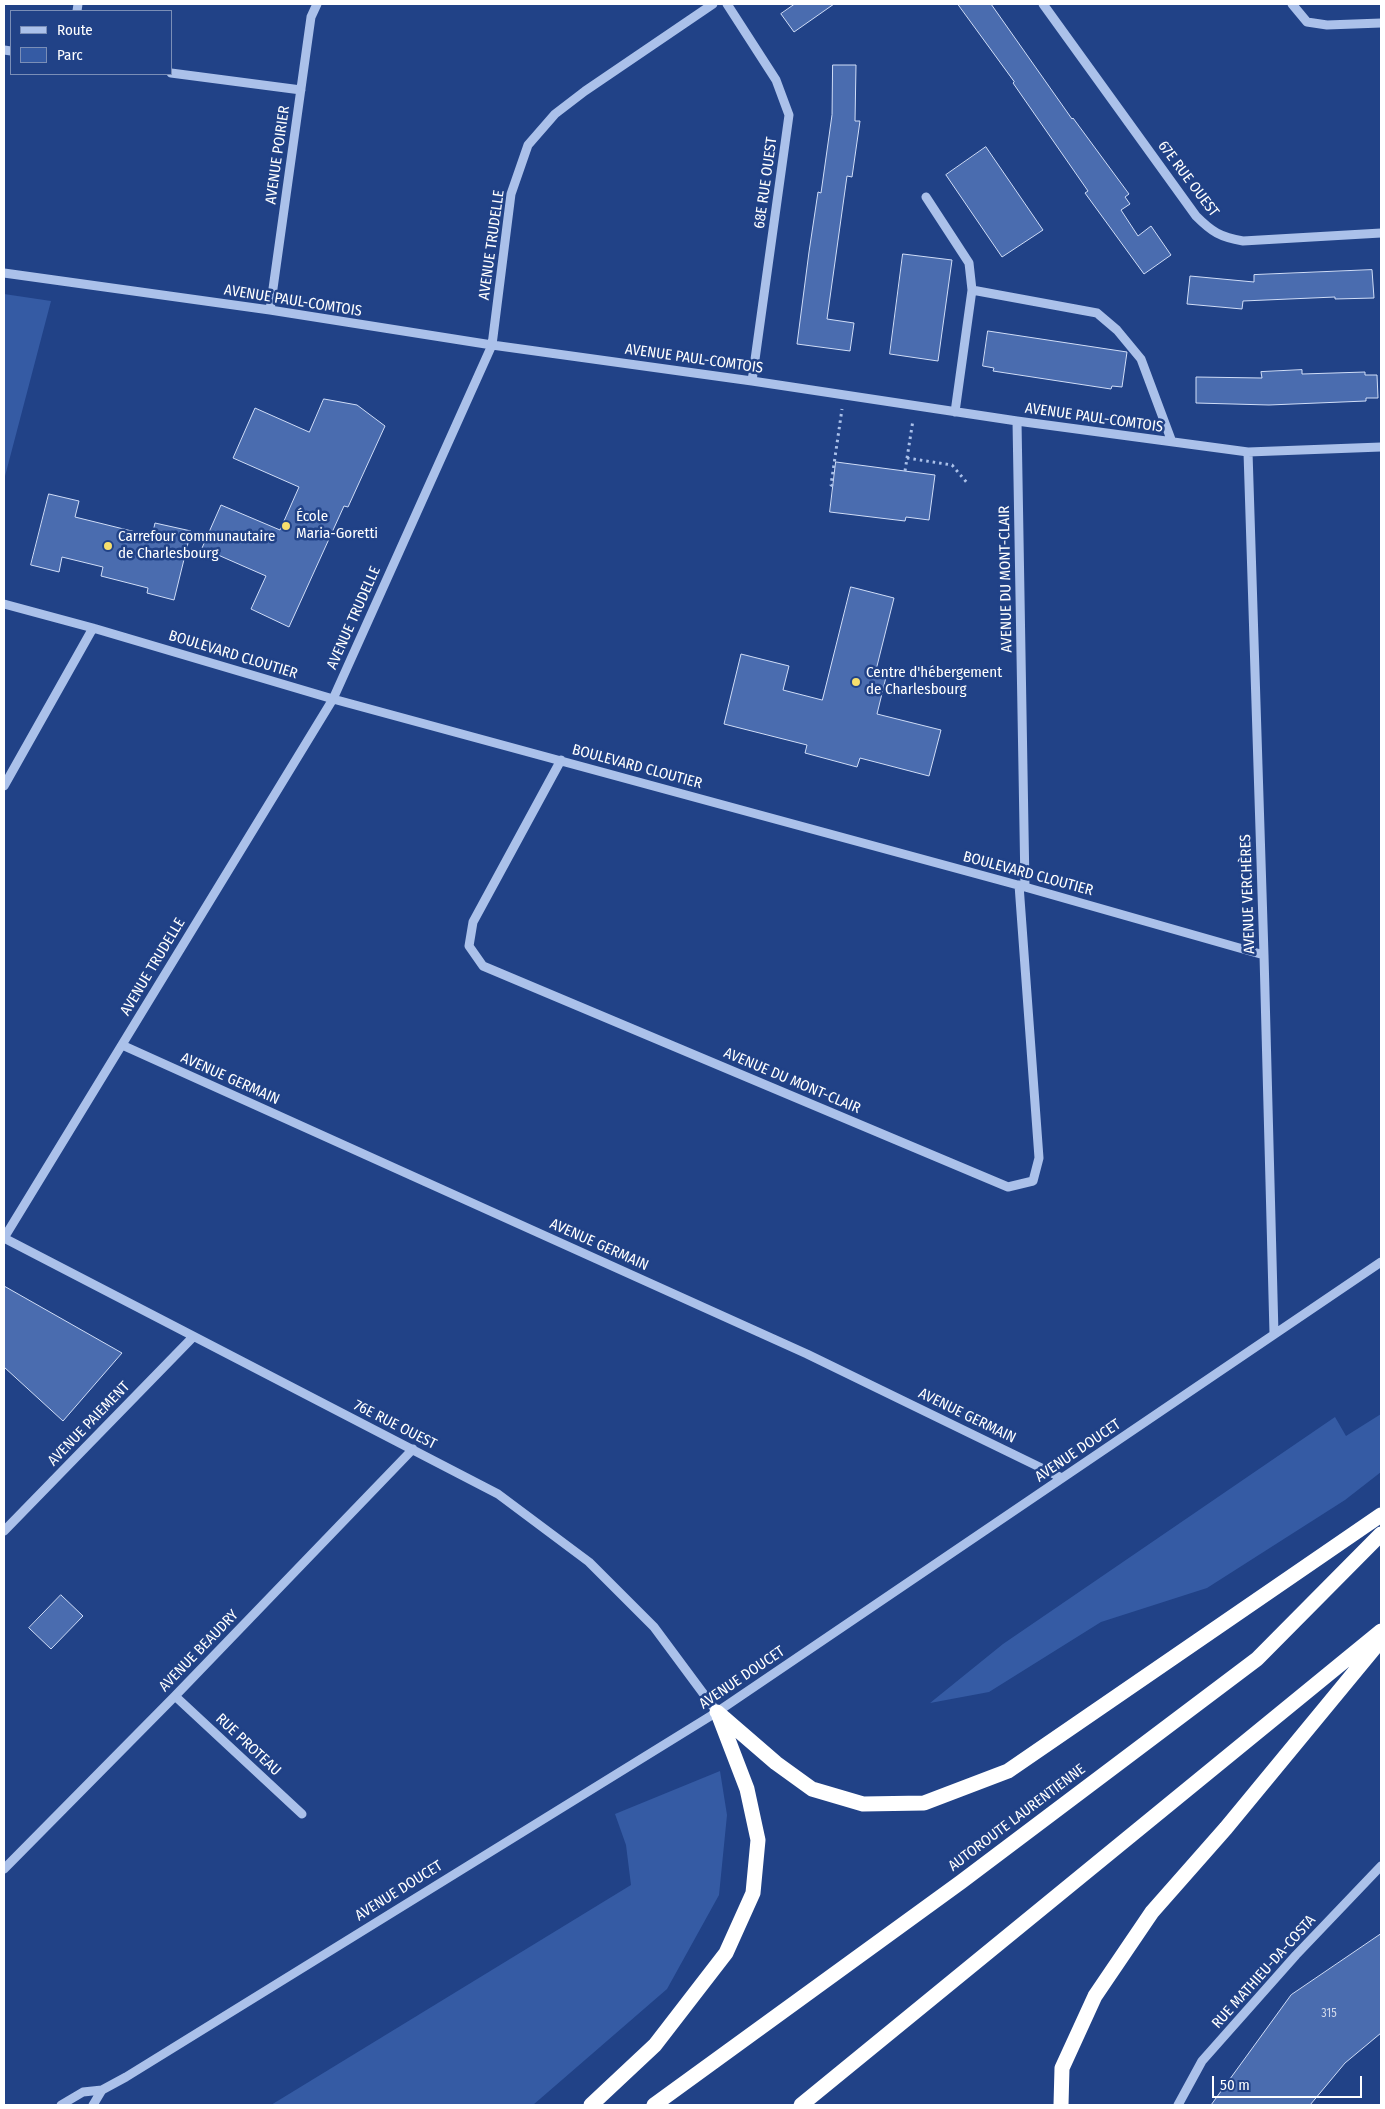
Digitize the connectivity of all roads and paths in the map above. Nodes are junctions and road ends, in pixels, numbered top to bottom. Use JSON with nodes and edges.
{"nodes":[{"id":1,"x":317,"y":4,"type":"edge"},
{"id":2,"x":713,"y":4,"type":"edge"},
{"id":3,"x":727,"y":4,"type":"edge"},
{"id":4,"x":1043,"y":4,"type":"edge"},
{"id":5,"x":1292,"y":4,"type":"edge"},
{"id":6,"x":1381,"y":23,"type":"edge"},
{"id":7,"x":172,"y":73,"type":"edge"},
{"id":8,"x":301,"y":90,"type":"junction"},
{"id":9,"x":926,"y":197,"type":"dead end"},
{"id":10,"x":1381,"y":233,"type":"edge"},
{"id":11,"x":4,"y":273,"type":"edge"},
{"id":12,"x":972,"y":290,"type":"junction"},
{"id":13,"x":270,"y":310,"type":"junction"},
{"id":14,"x":492,"y":345,"type":"junction"},
{"id":15,"x":752,"y":381,"type":"junction"},
{"id":16,"x":845,"y":395,"type":"junction"},
{"id":17,"x":915,"y":406,"type":"junction"},
{"id":18,"x":955,"y":412,"type":"junction"},
{"id":19,"x":1017,"y":421,"type":"junction"},
{"id":20,"x":1172,"y":442,"type":"junction"},
{"id":21,"x":1381,"y":447,"type":"edge"},
{"id":22,"x":1248,"y":452,"type":"junction"},
{"id":23,"x":907,"y":458,"type":"junction"},
{"id":24,"x":905,"y":471,"type":"dead end"},
{"id":25,"x":968,"y":484,"type":"dead end"},
{"id":26,"x":833,"y":486,"type":"dead end"},
{"id":27,"x":4,"y":604,"type":"edge"},
{"id":28,"x":94,"y":628,"type":"junction"},
{"id":29,"x":333,"y":699,"type":"junction"},
{"id":30,"x":561,"y":760,"type":"junction"},
{"id":31,"x":4,"y":786,"type":"edge"},
{"id":32,"x":1022,"y":886,"type":"junction"},
{"id":33,"x":1264,"y":955,"type":"junction"},
{"id":34,"x":122,"y":1045,"type":"junction"},
{"id":35,"x":4,"y":1238,"type":"edge"},
{"id":36,"x":1381,"y":1262,"type":"edge"},
{"id":37,"x":1274,"y":1334,"type":"junction"},
{"id":38,"x":193,"y":1336,"type":"junction"},
{"id":39,"x":413,"y":1449,"type":"junction"},
{"id":40,"x":1062,"y":1478,"type":"junction"},
{"id":41,"x":1381,"y":1515,"type":"edge"},
{"id":42,"x":4,"y":1531,"type":"edge"},
{"id":43,"x":1381,"y":1534,"type":"edge"},
{"id":44,"x":1381,"y":1631,"type":"edge"},
{"id":45,"x":1381,"y":1639,"type":"edge"},
{"id":46,"x":175,"y":1696,"type":"junction"},
{"id":47,"x":717,"y":1712,"type":"junction"},
{"id":48,"x":302,"y":1814,"type":"dead end"},
{"id":49,"x":1381,"y":1866,"type":"edge"},
{"id":50,"x":4,"y":1869,"type":"edge"},
{"id":51,"x":102,"y":2090,"type":"junction"},
{"id":52,"x":61,"y":2105,"type":"edge"},
{"id":53,"x":93,"y":2105,"type":"edge"},
{"id":54,"x":591,"y":2105,"type":"edge"},
{"id":55,"x":654,"y":2105,"type":"edge"},
{"id":56,"x":801,"y":2105,"type":"edge"},
{"id":57,"x":1061,"y":2105,"type":"edge"},
{"id":58,"x":1178,"y":2105,"type":"edge"}],
"edges":[{"from":1,"to":8,"type":"street","name":"AVENUE POIRIER"},
{"from":2,"to":14,"type":"street","name":"AVENUE TRUDELLE"},
{"from":3,"to":15,"type":"street","name":"68E RUE OUEST"},
{"from":4,"to":10,"type":"street","name":"67E RUE OUEST"},
{"from":5,"to":6,"type":"street"},
{"from":7,"to":8,"type":"street"},
{"from":8,"to":13,"type":"street","name":"AVENUE POIRIER"},
{"from":9,"to":12,"type":"street"},
{"from":11,"to":13,"type":"street","name":"AVENUE PAUL-COMTOIS"},
{"from":12,"to":18,"type":"street"},
{"from":12,"to":20,"type":"street"},
{"from":13,"to":14,"type":"street","name":"AVENUE PAUL-COMTOIS"},
{"from":14,"to":15,"type":"street","name":"AVENUE PAUL-COMTOIS"},
{"from":14,"to":29,"type":"street","name":"AVENUE TRUDELLE"},
{"from":15,"to":16,"type":"street","name":"AVENUE PAUL-COMTOIS"},
{"from":16,"to":17,"type":"street","name":"AVENUE PAUL-COMTOIS"},
{"from":16,"to":26,"type":"path"},
{"from":17,"to":18,"type":"street","name":"AVENUE PAUL-COMTOIS"},
{"from":17,"to":23,"type":"path"},
{"from":18,"to":19,"type":"street","name":"AVENUE PAUL-COMTOIS"},
{"from":19,"to":20,"type":"street","name":"AVENUE PAUL-COMTOIS"},
{"from":19,"to":32,"type":"street","name":"AVENUE DU MONT-CLAIR"},
{"from":20,"to":22,"type":"street","name":"AVENUE PAUL-COMTOIS"},
{"from":21,"to":22,"type":"street","name":"AVENUE PAUL-COMTOIS"},
{"from":22,"to":33,"type":"street","name":"AVENUE VERCHÈRES"},
{"from":23,"to":24,"type":"path"},
{"from":23,"to":25,"type":"path"},
{"from":27,"to":28,"type":"street","name":"BOULEVARD CLOUTIER"},
{"from":28,"to":29,"type":"street","name":"BOULEVARD CLOUTIER"},
{"from":28,"to":31,"type":"street"},
{"from":29,"to":30,"type":"street","name":"BOULEVARD CLOUTIER"},
{"from":29,"to":34,"type":"street","name":"AVENUE TRUDELLE"},
{"from":30,"to":32,"type":"street","name":"BOULEVARD CLOUTIER"},
{"from":30,"to":32,"type":"street","name":"AVENUE DU MONT-CLAIR"},
{"from":32,"to":33,"type":"street","name":"BOULEVARD CLOUTIER"},
{"from":33,"to":37,"type":"street","name":"AVENUE VERCHÈRES"},
{"from":34,"to":35,"type":"street","name":"AVENUE TRUDELLE"},
{"from":34,"to":40,"type":"street","name":"AVENUE GERMAIN"},
{"from":35,"to":38,"type":"street","name":"76E RUE OUEST"},
{"from":36,"to":37,"type":"street","name":"AVENUE DOUCET"},
{"from":37,"to":40,"type":"street","name":"AVENUE DOUCET"},
{"from":38,"to":39,"type":"street","name":"76E RUE OUEST"},
{"from":38,"to":42,"type":"street","name":"AVENUE PAIEMENT"},
{"from":39,"to":46,"type":"street","name":"AVENUE BEAUDRY"},
{"from":39,"to":47,"type":"street","name":"76E RUE OUEST"},
{"from":40,"to":47,"type":"street","name":"AVENUE DOUCET"},
{"from":41,"to":47,"type":"highway"},
{"from":43,"to":55,"type":"highway","name":"AUTOROUTE LAURENTIENNE"},
{"from":44,"to":56,"type":"highway"},
{"from":45,"to":57,"type":"highway"},
{"from":46,"to":48,"type":"street","name":"RUE PROTEAU"},
{"from":46,"to":50,"type":"street","name":"AVENUE BEAUDRY"},
{"from":47,"to":51,"type":"street","name":"AVENUE DOUCET"},
{"from":47,"to":54,"type":"highway"},
{"from":49,"to":58,"type":"street","name":"RUE MATHIEU-DA-COSTA"},
{"from":51,"to":52,"type":"street","name":"AVENUE DOUCET"},
{"from":51,"to":53,"type":"street","name":"AVENUE DOUCET"}]}
